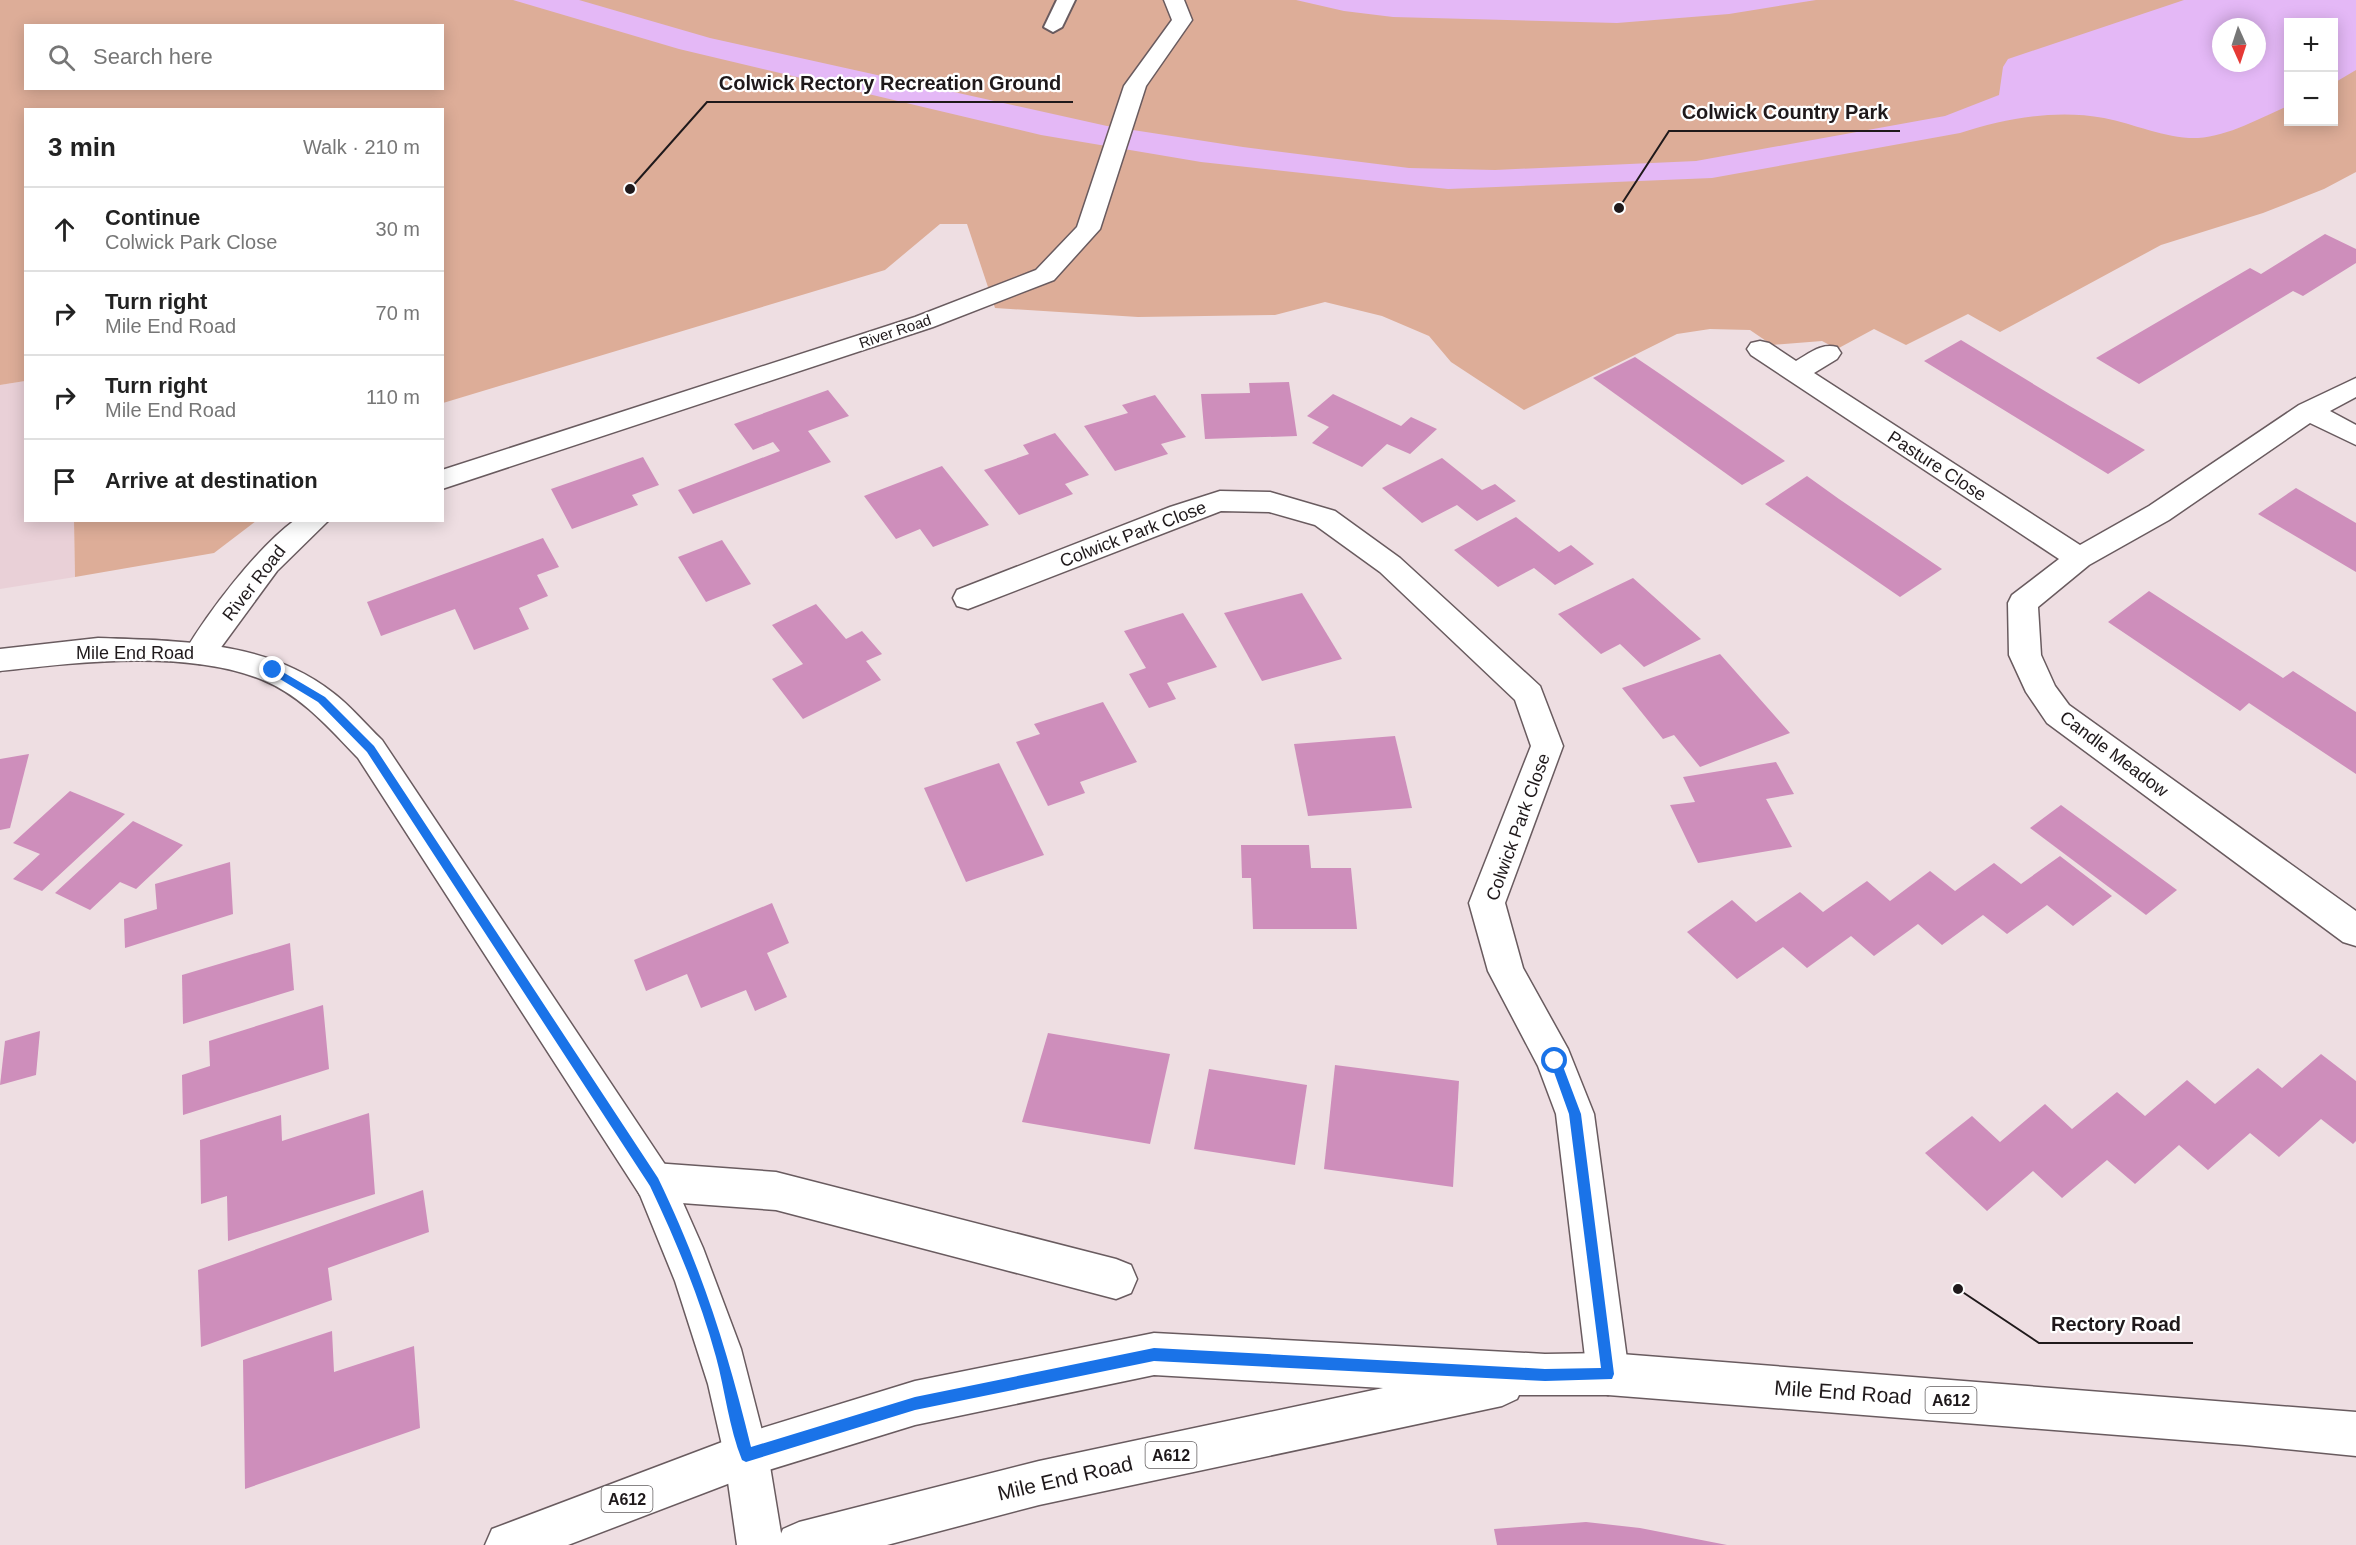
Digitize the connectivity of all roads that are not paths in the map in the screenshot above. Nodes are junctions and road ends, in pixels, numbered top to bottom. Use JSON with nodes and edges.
{"nodes":[{"id":1,"x":1066,"y":0,"type":"edge"},
{"id":2,"x":1174,"y":0,"type":"edge"},
{"id":3,"x":1053,"y":27,"type":"dead end"},
{"id":4,"x":1760,"y":349,"type":"dead end"},
{"id":5,"x":1828,"y":353,"type":"dead end"},
{"id":6,"x":1795,"y":373,"type":"junction"},
{"id":7,"x":2356,"y":386,"type":"edge"},
{"id":8,"x":2309,"y":411,"type":"junction"},
{"id":9,"x":2356,"y":436,"type":"edge"},
{"id":10,"x":444,"y":479,"type":"edge"},
{"id":11,"x":312,"y":522,"type":"edge"},
{"id":12,"x":2079,"y":558,"type":"junction"},
{"id":13,"x":968,"y":598,"type":"dead end"},
{"id":14,"x":200,"y":652,"type":"junction"},
{"id":15,"x":0,"y":660,"type":"edge"},
{"id":16,"x":2356,"y":931,"type":"edge"},
{"id":17,"x":654,"y":1182,"type":"junction"},
{"id":18,"x":1116,"y":1279,"type":"dead end"},
{"id":19,"x":1608,"y":1374,"type":"junction"},
{"id":20,"x":1545,"y":1375,"type":"junction"},
{"id":21,"x":2356,"y":1434,"type":"edge"},
{"id":22,"x":746,"y":1455,"type":"junction"},
{"id":23,"x":508,"y":1545,"type":"edge"},
{"id":24,"x":760,"y":1545,"type":"edge"},
{"id":25,"x":799,"y":1545,"type":"edge"}],
"edges":[{"from":1,"to":3,"type":"lane"},
{"from":2,"to":10,"type":"street","name":"River Road"},
{"from":4,"to":6,"type":"street","name":"Pasture Close"},
{"from":5,"to":6,"type":"street"},
{"from":6,"to":12,"type":"street","name":"Pasture Close"},
{"from":7,"to":8,"type":"street","name":"Candle Meadow"},
{"from":8,"to":9,"type":"street"},
{"from":8,"to":12,"type":"street","name":"Candle Meadow"},
{"from":11,"to":14,"type":"street","name":"River Road"},
{"from":12,"to":16,"type":"street","name":"Candle Meadow"},
{"from":13,"to":19,"type":"street","name":"Colwick Park Close"},
{"from":14,"to":15,"type":"street","name":"Mile End Road"},
{"from":14,"to":17,"type":"street","name":"Mile End Road"},
{"from":17,"to":18,"type":"street"},
{"from":17,"to":22,"type":"street","name":"Mile End Road"},
{"from":19,"to":20,"type":"street","name":"Mile End Road","number":"A612"},
{"from":19,"to":21,"type":"street","name":"Mile End Road","number":"A612"},
{"from":20,"to":22,"type":"street","name":"Mile End Road","number":"A612"},
{"from":20,"to":25,"type":"street","name":"Mile End Road","number":"A612"},
{"from":22,"to":23,"type":"street","number":"A612"},
{"from":22,"to":24,"type":"street","name":"Mile End Road"}]}
